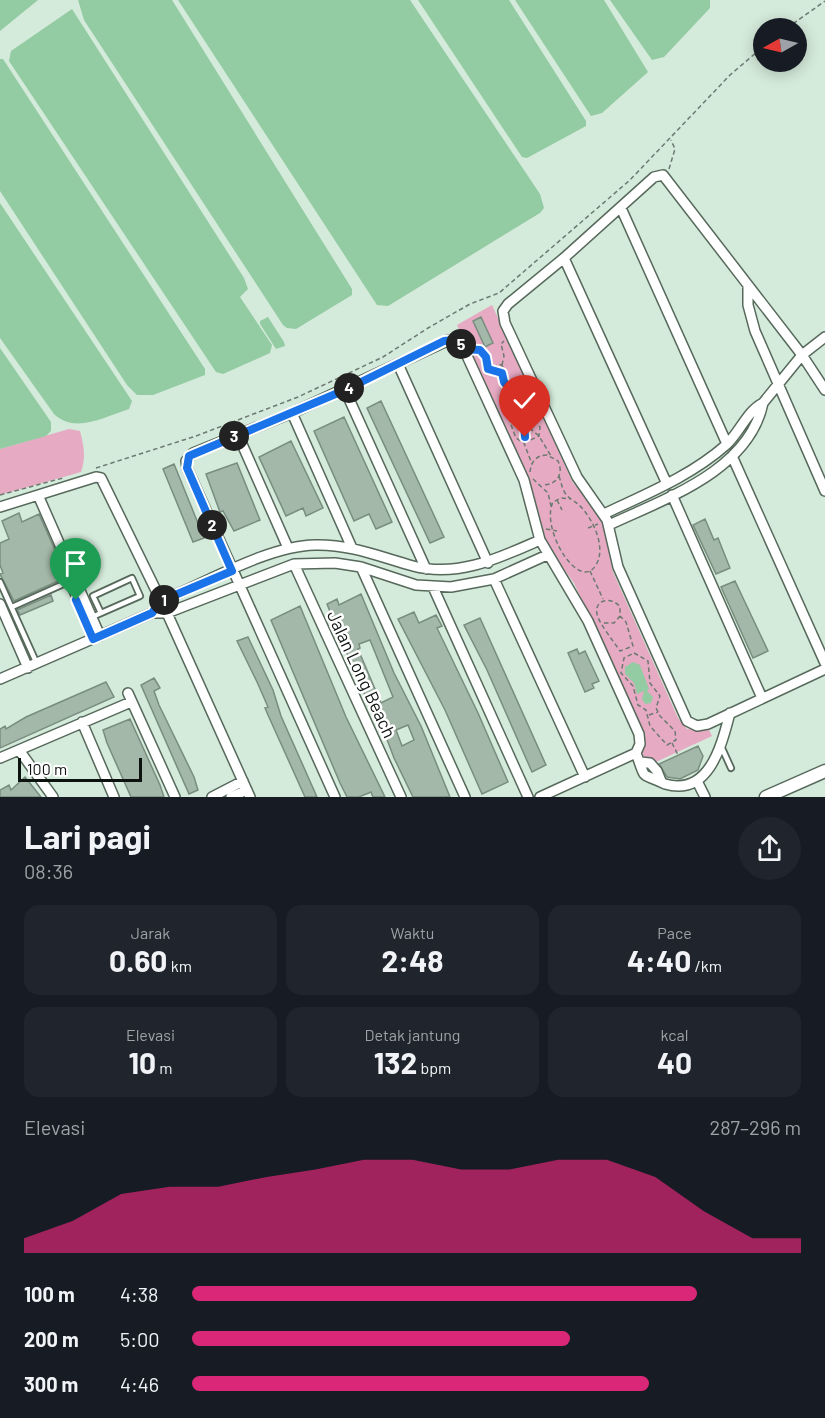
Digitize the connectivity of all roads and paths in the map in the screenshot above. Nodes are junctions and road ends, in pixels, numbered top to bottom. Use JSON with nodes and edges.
{"nodes":[{"id":1,"x":825,"y":1,"type":"edge"},
{"id":2,"x":801,"y":18,"type":"edge"},
{"id":3,"x":753,"y":55,"type":"edge"},
{"id":4,"x":670,"y":139,"type":"junction"},
{"id":5,"x":666,"y":176,"type":"junction"},
{"id":6,"x":621,"y":208,"type":"junction"},
{"id":7,"x":564,"y":258,"type":"junction"},
{"id":8,"x":748,"y":286,"type":"junction"},
{"id":9,"x":511,"y":336,"type":"junction"},
{"id":10,"x":825,"y":337,"type":"edge"},
{"id":11,"x":464,"y":349,"type":"junction"},
{"id":12,"x":802,"y":355,"type":"junction"},
{"id":13,"x":398,"y":364,"type":"junction"},
{"id":14,"x":502,"y":365,"type":"junction"},
{"id":15,"x":495,"y":370,"type":"junction"},
{"id":16,"x":502,"y":373,"type":"junction"},
{"id":17,"x":778,"y":385,"type":"junction"},
{"id":18,"x":345,"y":390,"type":"junction"},
{"id":19,"x":825,"y":390,"type":"edge"},
{"id":20,"x":513,"y":399,"type":"junction"},
{"id":21,"x":763,"y":403,"type":"junction"},
{"id":22,"x":292,"y":413,"type":"junction"},
{"id":23,"x":524,"y":422,"type":"junction"},
{"id":24,"x":237,"y":435,"type":"junction"},
{"id":25,"x":539,"y":435,"type":"junction"},
{"id":26,"x":525,"y":442,"type":"junction"},
{"id":27,"x":727,"y":444,"type":"junction"},
{"id":28,"x":551,"y":456,"type":"junction"},
{"id":29,"x":732,"y":456,"type":"junction"},
{"id":30,"x":532,"y":464,"type":"junction"},
{"id":31,"x":92,"y":469,"type":"dead end"},
{"id":32,"x":560,"y":476,"type":"junction"},
{"id":33,"x":64,"y":477,"type":"dead end"},
{"id":34,"x":668,"y":484,"type":"junction"},
{"id":35,"x":542,"y":485,"type":"junction"},
{"id":36,"x":825,"y":491,"type":"edge"},
{"id":37,"x":0,"y":495,"type":"edge"},
{"id":38,"x":38,"y":495,"type":"junction"},
{"id":39,"x":672,"y":495,"type":"junction"},
{"id":40,"x":557,"y":499,"type":"junction"},
{"id":41,"x":571,"y":499,"type":"junction"},
{"id":42,"x":0,"y":507,"type":"edge"},
{"id":43,"x":551,"y":507,"type":"junction"},
{"id":44,"x":562,"y":510,"type":"dead end"},
{"id":45,"x":604,"y":514,"type":"junction"},
{"id":46,"x":609,"y":525,"type":"junction"},
{"id":47,"x":594,"y":526,"type":"junction"},
{"id":48,"x":588,"y":528,"type":"dead end"},
{"id":49,"x":540,"y":540,"type":"junction"},
{"id":50,"x":288,"y":548,"type":"junction"},
{"id":51,"x":352,"y":548,"type":"junction"},
{"id":52,"x":547,"y":555,"type":"junction"},
{"id":53,"x":488,"y":563,"type":"junction"},
{"id":54,"x":294,"y":564,"type":"junction"},
{"id":55,"x":361,"y":567,"type":"junction"},
{"id":56,"x":426,"y":569,"type":"junction"},
{"id":57,"x":590,"y":570,"type":"junction"},
{"id":58,"x":232,"y":571,"type":"junction"},
{"id":59,"x":494,"y":579,"type":"junction"},
{"id":60,"x":0,"y":582,"type":"edge"},
{"id":61,"x":238,"y":585,"type":"junction"},
{"id":62,"x":433,"y":587,"type":"junction"},
{"id":63,"x":604,"y":600,"type":"junction"},
{"id":64,"x":161,"y":601,"type":"junction"},
{"id":65,"x":0,"y":604,"type":"edge"},
{"id":66,"x":12,"y":607,"type":"junction"},
{"id":67,"x":152,"y":613,"type":"junction"},
{"id":68,"x":167,"y":613,"type":"junction"},
{"id":69,"x":96,"y":615,"type":"junction"},
{"id":70,"x":620,"y":616,"type":"junction"},
{"id":71,"x":604,"y":623,"type":"junction"},
{"id":72,"x":97,"y":637,"type":"junction"},
{"id":73,"x":625,"y":648,"type":"junction"},
{"id":74,"x":629,"y":655,"type":"junction"},
{"id":75,"x":825,"y":663,"type":"edge"},
{"id":76,"x":33,"y":666,"type":"junction"},
{"id":77,"x":825,"y":669,"type":"edge"},
{"id":78,"x":0,"y":679,"type":"edge"},
{"id":79,"x":762,"y":698,"type":"junction"},
{"id":80,"x":658,"y":712,"type":"junction"},
{"id":81,"x":730,"y":712,"type":"junction"},
{"id":82,"x":648,"y":716,"type":"junction"},
{"id":83,"x":82,"y":722,"type":"junction"},
{"id":84,"x":672,"y":742,"type":"junction"},
{"id":85,"x":721,"y":746,"type":"junction"},
{"id":86,"x":19,"y":750,"type":"junction"},
{"id":87,"x":678,"y":755,"type":"dead end"},
{"id":88,"x":0,"y":758,"type":"edge"},
{"id":89,"x":638,"y":758,"type":"junction"},
{"id":90,"x":731,"y":768,"type":"dead end"},
{"id":91,"x":825,"y":771,"type":"edge"},
{"id":92,"x":585,"y":777,"type":"junction"},
{"id":93,"x":698,"y":783,"type":"junction"},
{"id":94,"x":246,"y":789,"type":"edge"},
{"id":95,"x":689,"y":792,"type":"edge"},
{"id":96,"x":53,"y":797,"type":"edge"},
{"id":97,"x":114,"y":797,"type":"edge"},
{"id":98,"x":175,"y":797,"type":"edge"},
{"id":99,"x":212,"y":797,"type":"edge"},
{"id":100,"x":231,"y":797,"type":"edge"},
{"id":101,"x":335,"y":797,"type":"edge"},
{"id":102,"x":401,"y":797,"type":"edge"},
{"id":103,"x":465,"y":797,"type":"edge"},
{"id":104,"x":528,"y":797,"type":"edge"},
{"id":105,"x":540,"y":797,"type":"edge"},
{"id":106,"x":705,"y":797,"type":"edge"},
{"id":107,"x":766,"y":797,"type":"edge"}],
"edges":[{"from":1,"to":2,"type":"path"},
{"from":3,"to":4,"type":"path"},
{"from":4,"to":5,"type":"path"},
{"from":4,"to":31,"type":"path"},
{"from":5,"to":6,"type":"street"},
{"from":5,"to":8,"type":"street"},
{"from":6,"to":7,"type":"street"},
{"from":6,"to":27,"type":"street"},
{"from":7,"to":9,"type":"street"},
{"from":7,"to":34,"type":"street"},
{"from":8,"to":12,"type":"street"},
{"from":8,"to":17,"type":"street"},
{"from":9,"to":14,"type":"path"},
{"from":9,"to":45,"type":"street"},
{"from":10,"to":12,"type":"street"},
{"from":11,"to":13,"type":"street"},
{"from":11,"to":15,"type":"path"},
{"from":11,"to":49,"type":"street"},
{"from":12,"to":17,"type":"street"},
{"from":12,"to":19,"type":"street"},
{"from":13,"to":18,"type":"street"},
{"from":13,"to":53,"type":"street"},
{"from":14,"to":15,"type":"path"},
{"from":14,"to":16,"type":"path"},
{"from":15,"to":16,"type":"path"},
{"from":16,"to":20,"type":"path"},
{"from":17,"to":21,"type":"street"},
{"from":17,"to":36,"type":"street"},
{"from":18,"to":22,"type":"street"},
{"from":18,"to":56,"type":"street"},
{"from":20,"to":23,"type":"path"},
{"from":20,"to":25,"type":"path"},
{"from":20,"to":26,"type":"path"},
{"from":21,"to":27,"type":"street"},
{"from":21,"to":29,"type":"street"},
{"from":22,"to":24,"type":"street"},
{"from":22,"to":51,"type":"street"},
{"from":23,"to":25,"type":"path"},
{"from":23,"to":26,"type":"path"},
{"from":24,"to":50,"type":"street"},
{"from":24,"to":58,"type":"street"},
{"from":25,"to":26,"type":"path"},
{"from":25,"to":28,"type":"path"},
{"from":26,"to":30,"type":"path"},
{"from":27,"to":34,"type":"street"},
{"from":28,"to":30,"type":"path"},
{"from":28,"to":32,"type":"path"},
{"from":29,"to":39,"type":"street"},
{"from":29,"to":75,"type":"street"},
{"from":30,"to":35,"type":"path"},
{"from":32,"to":35,"type":"path"},
{"from":32,"to":41,"type":"path"},
{"from":33,"to":37,"type":"path"},
{"from":34,"to":45,"type":"street"},
{"from":35,"to":43,"type":"path"},
{"from":38,"to":42,"type":"street"},
{"from":38,"to":64,"type":"street"},
{"from":38,"to":69,"type":"street"},
{"from":39,"to":46,"type":"street"},
{"from":39,"to":79,"type":"street"},
{"from":40,"to":41,"type":"path"},
{"from":40,"to":43,"type":"path"},
{"from":40,"to":44,"type":"path"},
{"from":41,"to":47,"type":"path"},
{"from":43,"to":57,"type":"path"},
{"from":45,"to":46,"type":"street"},
{"from":46,"to":81,"type":"street"},
{"from":47,"to":48,"type":"path"},
{"from":47,"to":57,"type":"path"},
{"from":49,"to":52,"type":"street"},
{"from":49,"to":53,"type":"street"},
{"from":50,"to":51,"type":"street"},
{"from":50,"to":58,"type":"street"},
{"from":51,"to":56,"type":"street"},
{"from":52,"to":59,"type":"street"},
{"from":52,"to":89,"type":"street"},
{"from":53,"to":56,"type":"street"},
{"from":54,"to":55,"type":"street"},
{"from":54,"to":61,"type":"street"},
{"from":54,"to":102,"type":"street","name":"Jalan Long Beach"},
{"from":55,"to":62,"type":"street"},
{"from":55,"to":103,"type":"street"},
{"from":57,"to":63,"type":"path"},
{"from":58,"to":61,"type":"street"},
{"from":58,"to":64,"type":"street"},
{"from":59,"to":62,"type":"street"},
{"from":59,"to":92,"type":"street"},
{"from":60,"to":66,"type":"lane"},
{"from":61,"to":68,"type":"street"},
{"from":61,"to":101,"type":"street"},
{"from":62,"to":104,"type":"street"},
{"from":63,"to":70,"type":"path"},
{"from":63,"to":71,"type":"path"},
{"from":64,"to":67,"type":"street"},
{"from":64,"to":68,"type":"street"},
{"from":65,"to":76,"type":"street"},
{"from":66,"to":72,"type":"lane"},
{"from":66,"to":76,"type":"lane"},
{"from":67,"to":68,"type":"street"},
{"from":67,"to":72,"type":"street"},
{"from":68,"to":94,"type":"street"},
{"from":69,"to":69,"type":"lane"},
{"from":69,"to":72,"type":"street"},
{"from":70,"to":71,"type":"path"},
{"from":70,"to":73,"type":"path"},
{"from":71,"to":73,"type":"path"},
{"from":72,"to":76,"type":"street"},
{"from":73,"to":74,"type":"path"},
{"from":74,"to":80,"type":"path"},
{"from":74,"to":82,"type":"path"},
{"from":76,"to":78,"type":"street"},
{"from":77,"to":79,"type":"street"},
{"from":79,"to":81,"type":"street"},
{"from":80,"to":82,"type":"path"},
{"from":80,"to":84,"type":"path"},
{"from":81,"to":85,"type":"street"},
{"from":82,"to":84,"type":"path"},
{"from":83,"to":86,"type":"street"},
{"from":83,"to":97,"type":"street"},
{"from":83,"to":98,"type":"street"},
{"from":84,"to":87,"type":"path"},
{"from":85,"to":90,"type":"lane"},
{"from":85,"to":93,"type":"street"},
{"from":86,"to":88,"type":"street"},
{"from":86,"to":96,"type":"street"},
{"from":89,"to":92,"type":"street"},
{"from":89,"to":95,"type":"street"},
{"from":91,"to":107,"type":"street"},
{"from":92,"to":105,"type":"street"},
{"from":93,"to":95,"type":"street"},
{"from":93,"to":106,"type":"street"},
{"from":94,"to":99,"type":"street"},
{"from":94,"to":100,"type":"street"}]}
